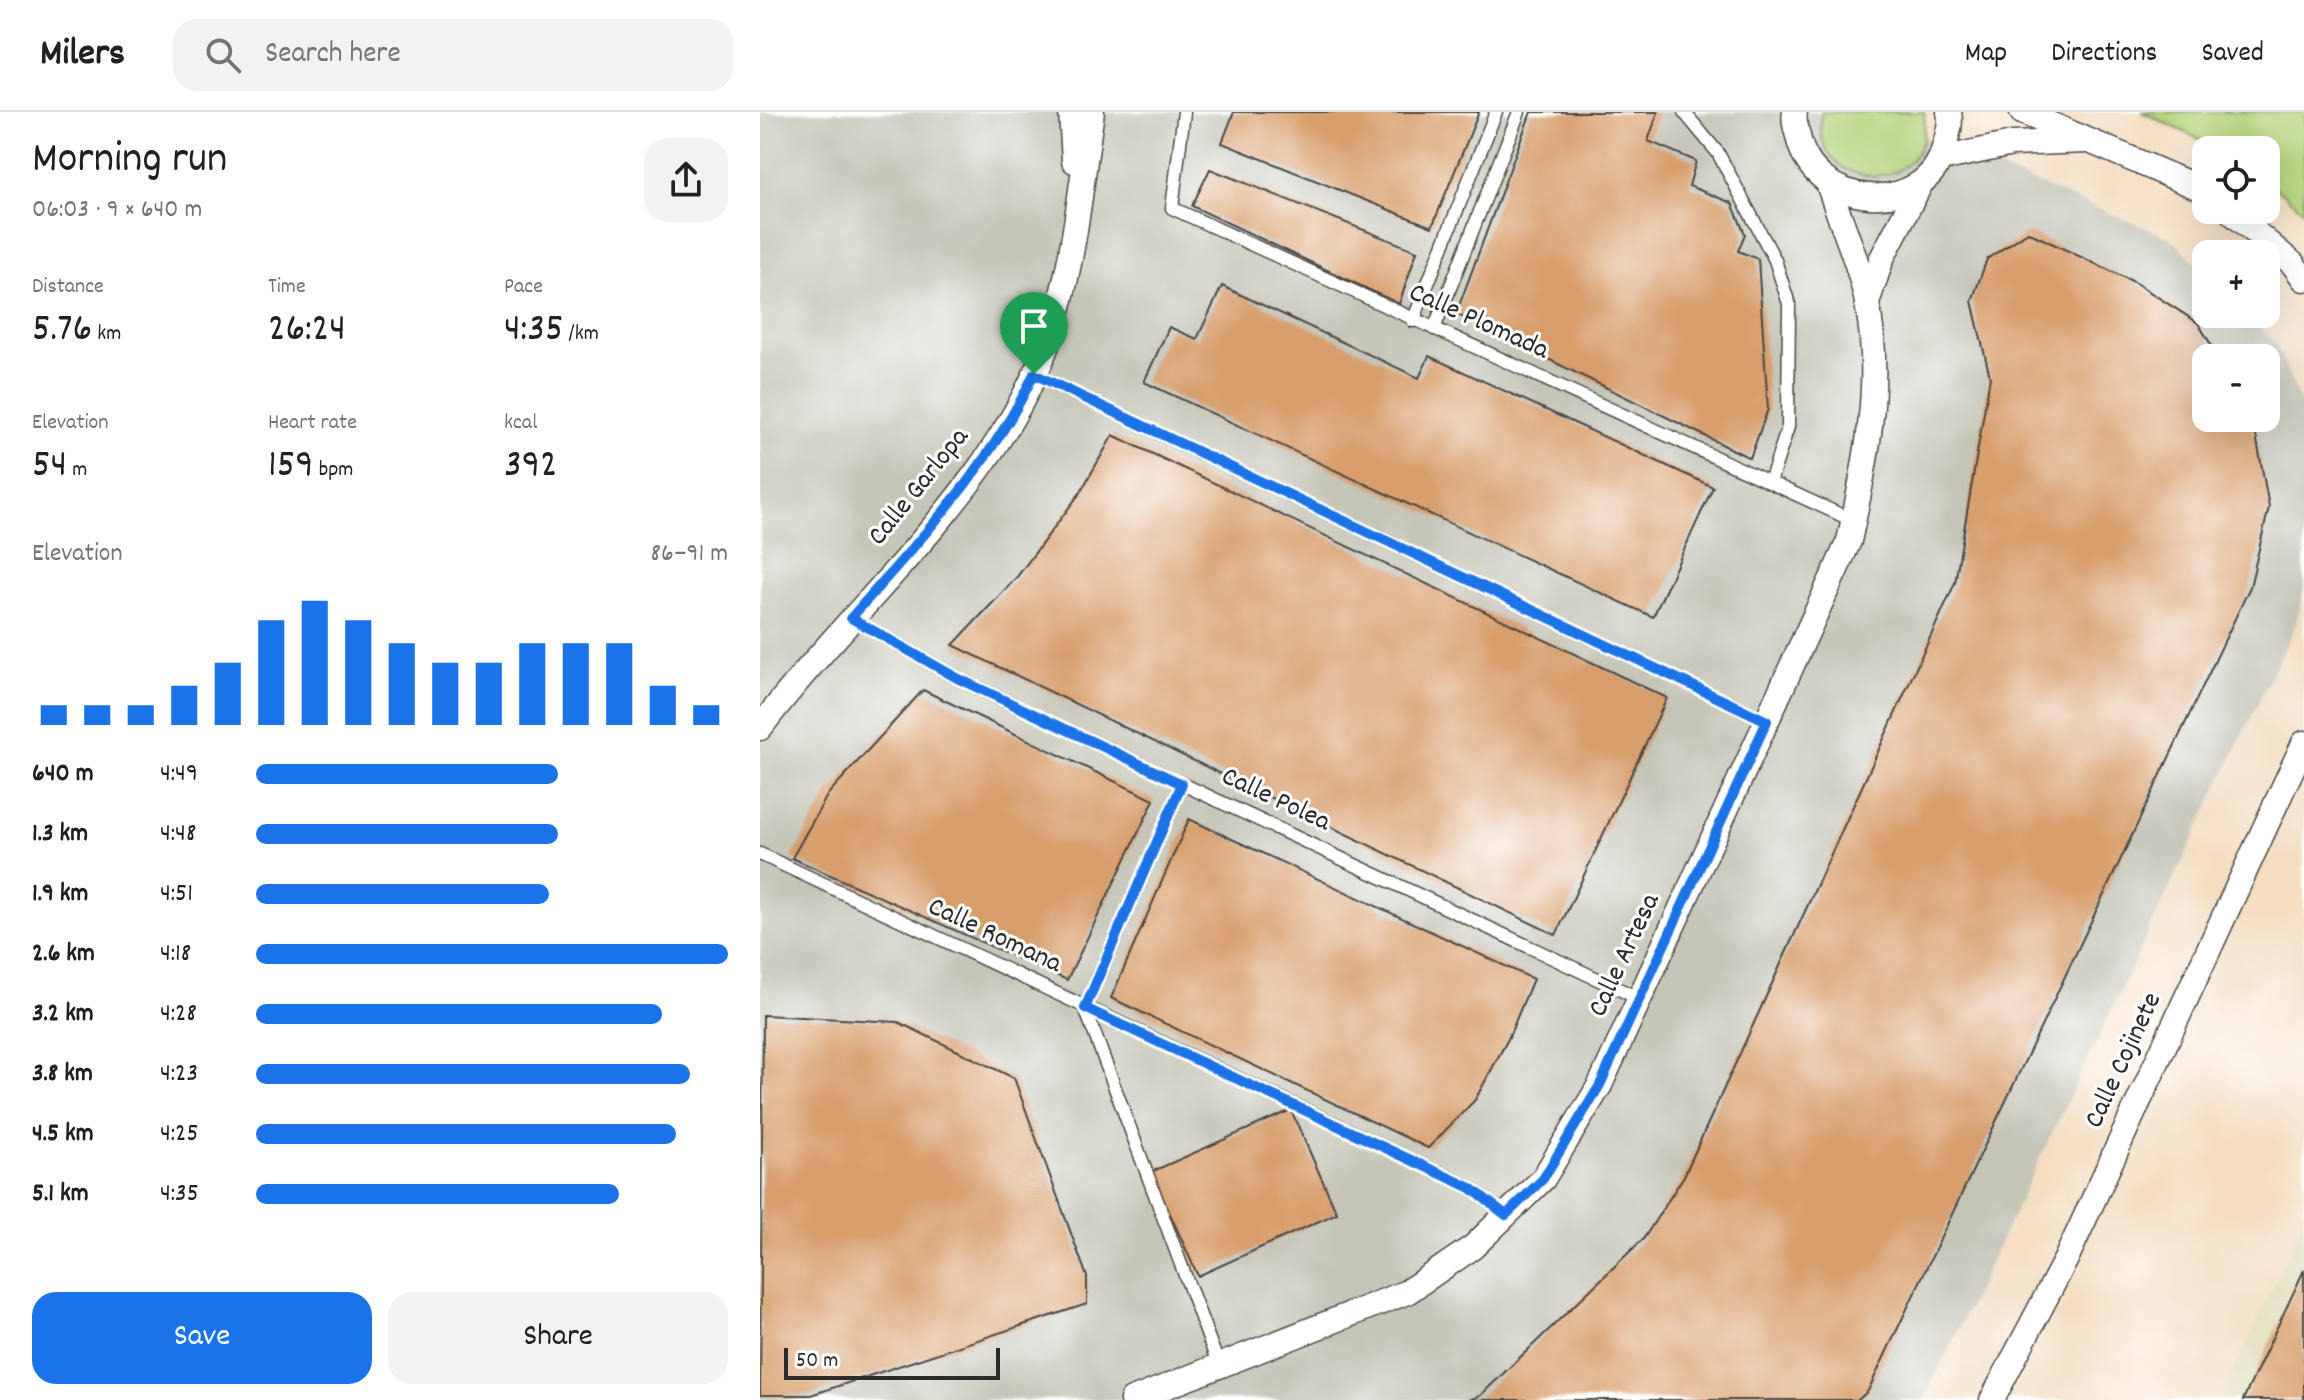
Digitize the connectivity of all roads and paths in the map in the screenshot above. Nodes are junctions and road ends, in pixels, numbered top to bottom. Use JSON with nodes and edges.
{"nodes":[{"id":1,"x":1071,"y":112,"type":"edge"},
{"id":2,"x":1092,"y":112,"type":"edge"},
{"id":3,"x":1184,"y":112,"type":"edge"},
{"id":4,"x":1496,"y":112,"type":"edge"},
{"id":5,"x":1519,"y":112,"type":"edge"},
{"id":6,"x":1684,"y":112,"type":"edge"},
{"id":7,"x":1949,"y":112,"type":"edge"},
{"id":8,"x":2022,"y":112,"type":"edge"},
{"id":9,"x":1793,"y":113,"type":"edge"},
{"id":10,"x":2092,"y":140,"type":"junction"},
{"id":11,"x":1941,"y":159,"type":"junction"},
{"id":12,"x":1921,"y":183,"type":"junction"},
{"id":13,"x":2192,"y":185,"type":"edge"},
{"id":14,"x":1829,"y":186,"type":"junction"},
{"id":15,"x":1078,"y":207,"type":"junction"},
{"id":16,"x":2246,"y":224,"type":"edge"},
{"id":17,"x":2304,"y":279,"type":"edge"},
{"id":18,"x":1867,"y":303,"type":"junction"},
{"id":19,"x":1413,"y":321,"type":"junction"},
{"id":20,"x":1434,"y":329,"type":"junction"},
{"id":21,"x":1034,"y":374,"type":"junction"},
{"id":22,"x":1770,"y":482,"type":"junction"},
{"id":23,"x":1854,"y":521,"type":"junction"},
{"id":24,"x":851,"y":618,"type":"junction"},
{"id":25,"x":1767,"y":721,"type":"junction"},
{"id":26,"x":760,"y":728,"type":"edge"},
{"id":27,"x":2304,"y":743,"type":"edge"},
{"id":28,"x":1182,"y":784,"type":"junction"},
{"id":29,"x":760,"y":854,"type":"edge"},
{"id":30,"x":1640,"y":999,"type":"junction"},
{"id":31,"x":1085,"y":1008,"type":"junction"},
{"id":32,"x":1506,"y":1215,"type":"junction"},
{"id":33,"x":1219,"y":1366,"type":"junction"},
{"id":34,"x":1132,"y":1400,"type":"edge"},
{"id":35,"x":1992,"y":1400,"type":"edge"}],
"edges":[{"from":1,"to":15,"type":"street","name":"Calle Garlopa"},
{"from":2,"to":15,"type":"street","name":"Calle Garlopa"},
{"from":3,"to":19,"type":"lane","name":"Calle Plomada"},
{"from":4,"to":19,"type":"lane"},
{"from":5,"to":20,"type":"lane"},
{"from":6,"to":22,"type":"lane"},
{"from":7,"to":11,"type":"street"},
{"from":8,"to":10,"type":"street"},
{"from":9,"to":14,"type":"street"},
{"from":10,"to":11,"type":"street"},
{"from":10,"to":13,"type":"street"},
{"from":11,"to":12,"type":"street","name":"Calle Artesa"},
{"from":12,"to":14,"type":"street"},
{"from":12,"to":18,"type":"street","name":"Calle Artesa"},
{"from":14,"to":18,"type":"street","name":"Calle Artesa"},
{"from":15,"to":21,"type":"street","name":"Calle Garlopa"},
{"from":16,"to":17,"type":"street"},
{"from":18,"to":23,"type":"street","name":"Calle Artesa"},
{"from":19,"to":20,"type":"lane","name":"Calle Plomada"},
{"from":20,"to":22,"type":"lane","name":"Calle Plomada"},
{"from":21,"to":24,"type":"street","name":"Calle Garlopa"},
{"from":21,"to":25,"type":"lane"},
{"from":22,"to":23,"type":"lane","name":"Calle Plomada"},
{"from":23,"to":25,"type":"street","name":"Calle Artesa"},
{"from":24,"to":26,"type":"street","name":"Calle Garlopa"},
{"from":24,"to":28,"type":"lane","name":"Calle Polea"},
{"from":25,"to":30,"type":"street","name":"Calle Artesa"},
{"from":27,"to":35,"type":"street","name":"Calle Cojinete"},
{"from":28,"to":30,"type":"lane","name":"Calle Polea"},
{"from":28,"to":31,"type":"lane"},
{"from":29,"to":31,"type":"lane","name":"Calle Romana"},
{"from":30,"to":32,"type":"street","name":"Calle Artesa"},
{"from":31,"to":32,"type":"lane","name":"Calle Romana"},
{"from":31,"to":33,"type":"lane"},
{"from":32,"to":33,"type":"street","name":"Calle Artesa"},
{"from":33,"to":34,"type":"street","name":"Calle Artesa"}]}
